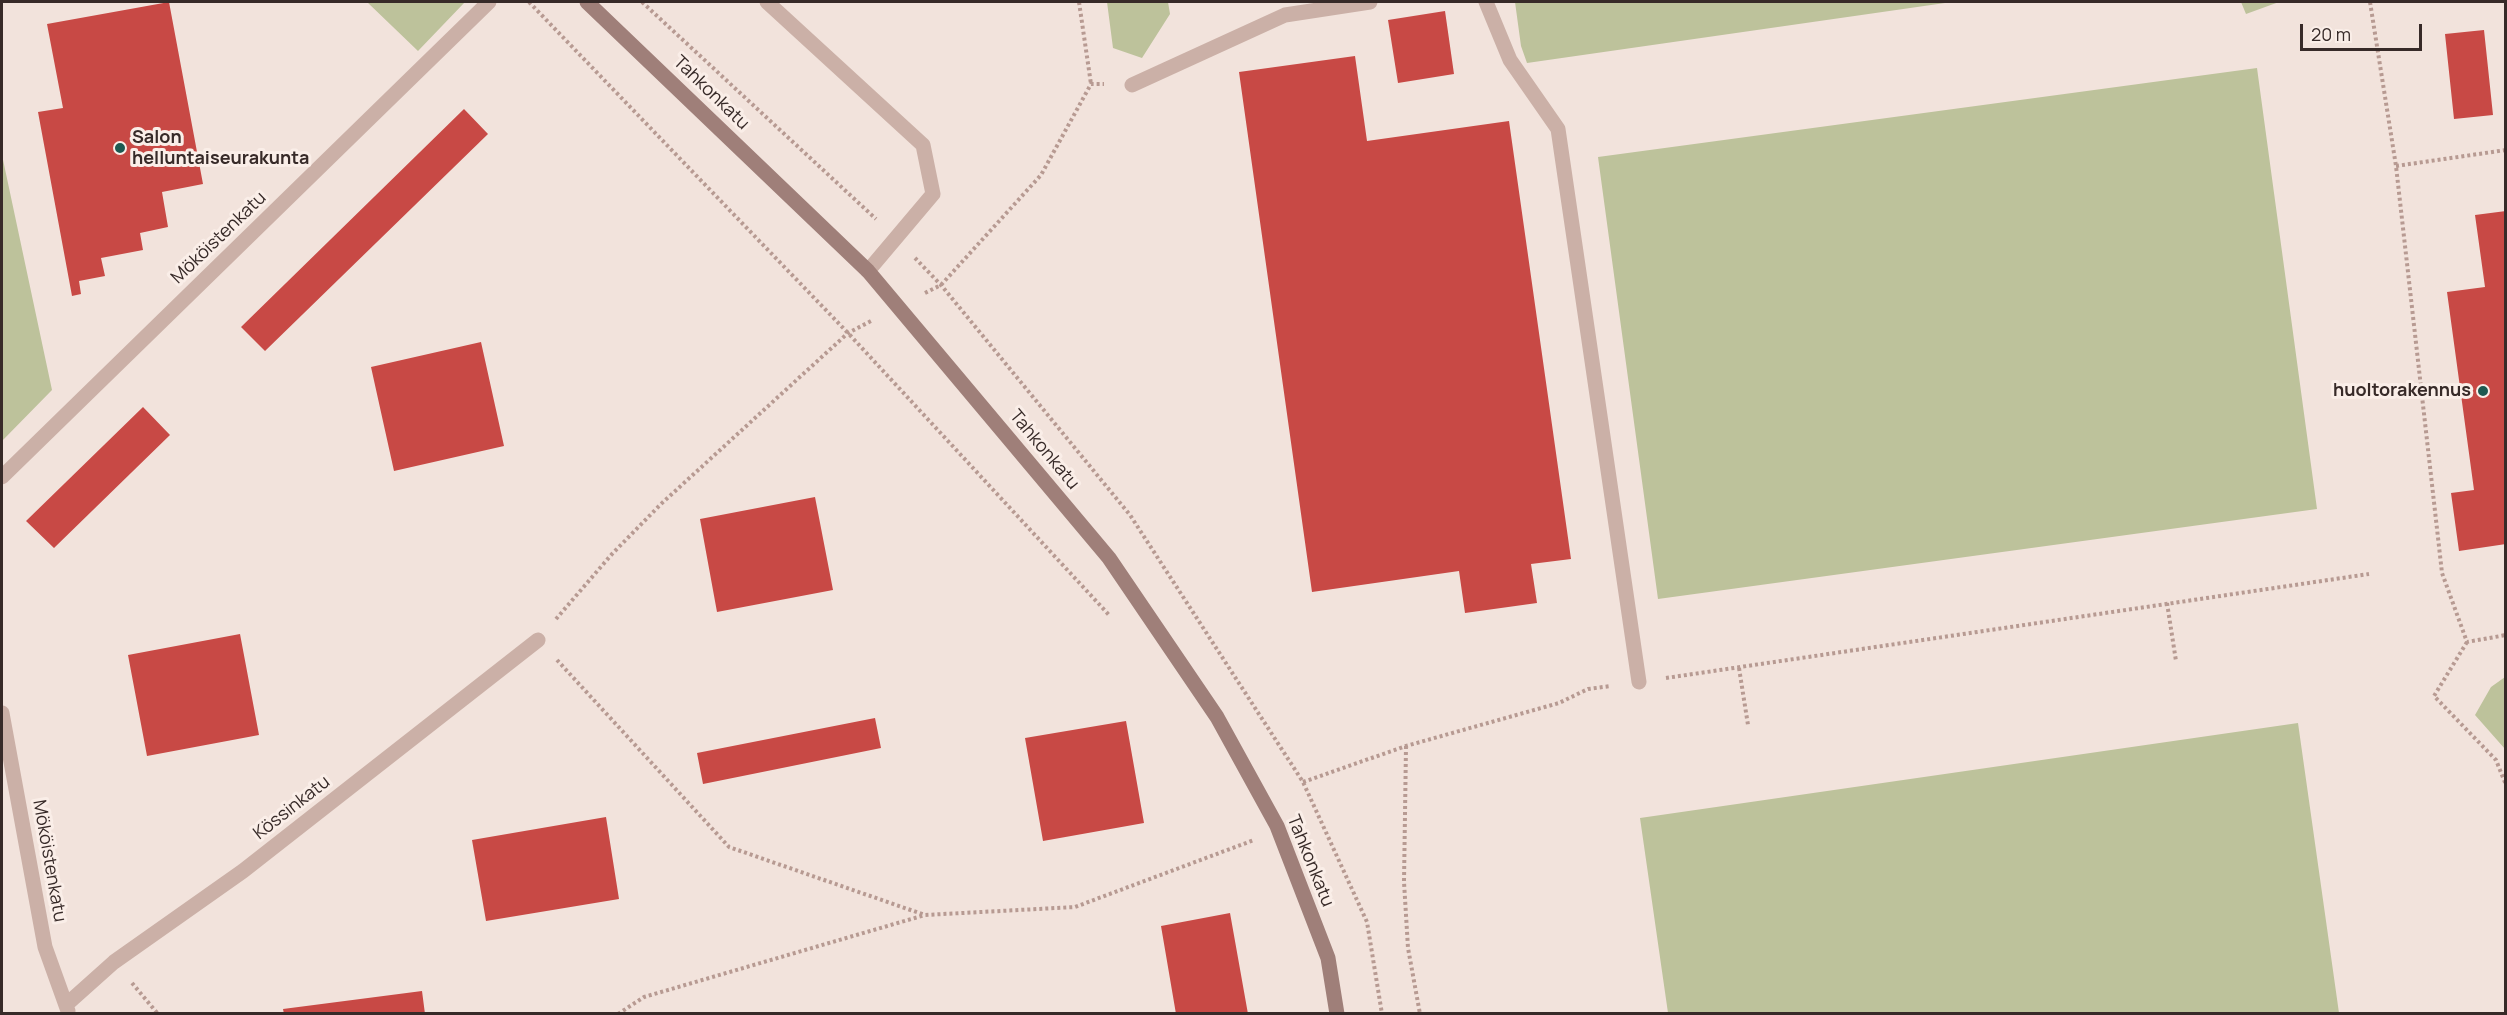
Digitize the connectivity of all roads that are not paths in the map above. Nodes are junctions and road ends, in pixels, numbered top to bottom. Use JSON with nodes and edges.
{"nodes":[{"id":1,"x":489,"y":2,"type":"edge"},
{"id":2,"x":587,"y":2,"type":"edge"},
{"id":3,"x":767,"y":2,"type":"edge"},
{"id":4,"x":1370,"y":2,"type":"edge"},
{"id":5,"x":1486,"y":2,"type":"edge"},
{"id":6,"x":1132,"y":85,"type":"road end"},
{"id":7,"x":868,"y":271,"type":"junction"},
{"id":8,"x":2,"y":477,"type":"edge"},
{"id":9,"x":538,"y":640,"type":"road end"},
{"id":10,"x":1639,"y":682,"type":"road end"},
{"id":11,"x":2,"y":713,"type":"edge"},
{"id":12,"x":68,"y":1009,"type":"edge"},
{"id":13,"x":1337,"y":1014,"type":"edge"}],
"edges":[{"from":1,"to":8,"type":"street","name":"Mököistenkatu"},
{"from":2,"to":7,"type":"street","name":"Tahkonkatu"},
{"from":3,"to":7,"type":"street"},
{"from":4,"to":6,"type":"street"},
{"from":5,"to":10,"type":"street"},
{"from":7,"to":13,"type":"street","name":"Tahkonkatu"},
{"from":9,"to":12,"type":"street","name":"Kössinkatu"},
{"from":11,"to":12,"type":"street","name":"Mököistenkatu"}]}
